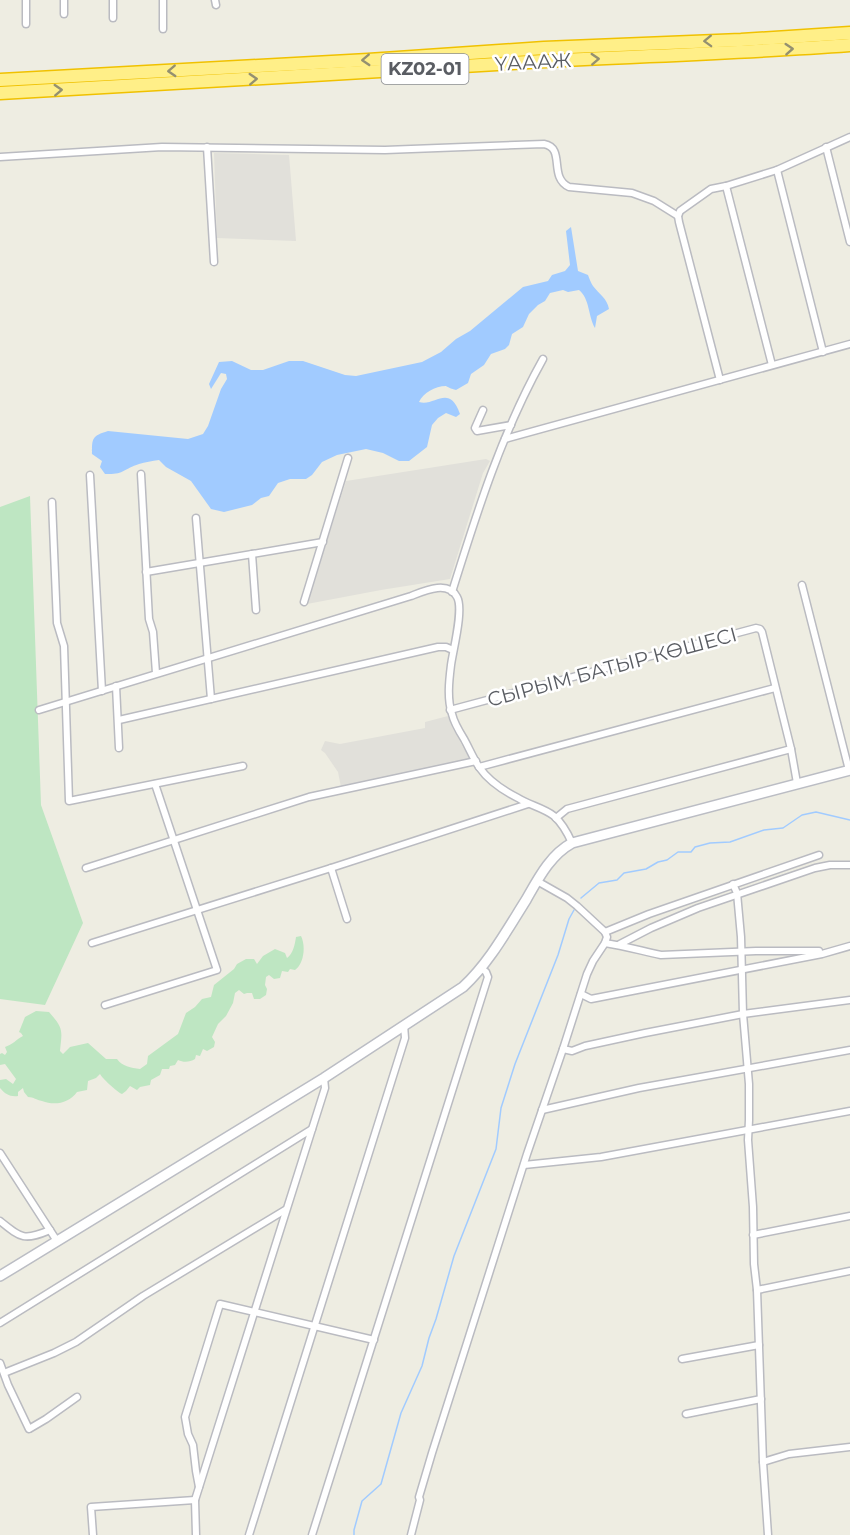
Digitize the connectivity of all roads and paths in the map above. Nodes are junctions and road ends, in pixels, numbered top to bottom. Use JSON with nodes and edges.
{"nodes":[{"id":1,"x":26,"y":0,"type":"edge"},
{"id":2,"x":64,"y":0,"type":"edge"},
{"id":3,"x":113,"y":0,"type":"edge"},
{"id":4,"x":163,"y":0,"type":"edge"},
{"id":5,"x":64,"y":14,"type":"dead end"},
{"id":6,"x":113,"y":18,"type":"dead end"},
{"id":7,"x":26,"y":24,"type":"dead end"},
{"id":8,"x":164,"y":29,"type":"dead end"},
{"id":9,"x":850,"y":33,"type":"edge"},
{"id":10,"x":850,"y":45,"type":"edge"},
{"id":11,"x":0,"y":80,"type":"edge"},
{"id":12,"x":0,"y":93,"type":"edge"},
{"id":13,"x":850,"y":136,"type":"edge"},
{"id":14,"x":207,"y":147,"type":"junction"},
{"id":15,"x":826,"y":147,"type":"junction"},
{"id":16,"x":0,"y":157,"type":"edge"},
{"id":17,"x":777,"y":170,"type":"junction"},
{"id":18,"x":726,"y":186,"type":"junction"},
{"id":19,"x":678,"y":216,"type":"junction"},
{"id":20,"x":850,"y":242,"type":"edge"},
{"id":21,"x":214,"y":262,"type":"dead end"},
{"id":22,"x":850,"y":344,"type":"edge"},
{"id":23,"x":823,"y":352,"type":"junction"},
{"id":24,"x":543,"y":359,"type":"dead end"},
{"id":25,"x":772,"y":365,"type":"junction"},
{"id":26,"x":720,"y":380,"type":"junction"},
{"id":27,"x":483,"y":410,"type":"dead end"},
{"id":28,"x":511,"y":425,"type":"junction"},
{"id":29,"x":505,"y":439,"type":"junction"},
{"id":30,"x":348,"y":458,"type":"dead end"},
{"id":31,"x":141,"y":474,"type":"dead end"},
{"id":32,"x":90,"y":475,"type":"dead end"},
{"id":33,"x":52,"y":502,"type":"dead end"},
{"id":34,"x":196,"y":518,"type":"dead end"},
{"id":35,"x":323,"y":542,"type":"junction"},
{"id":36,"x":252,"y":554,"type":"junction"},
{"id":37,"x":200,"y":563,"type":"junction"},
{"id":38,"x":146,"y":572,"type":"junction"},
{"id":39,"x":802,"y":585,"type":"dead end"},
{"id":40,"x":452,"y":592,"type":"junction"},
{"id":41,"x":304,"y":602,"type":"dead end"},
{"id":42,"x":256,"y":610,"type":"dead end"},
{"id":43,"x":453,"y":650,"type":"junction"},
{"id":44,"x":208,"y":658,"type":"junction"},
{"id":45,"x":156,"y":673,"type":"junction"},
{"id":46,"x":116,"y":686,"type":"junction"},
{"id":47,"x":775,"y":688,"type":"junction"},
{"id":48,"x":102,"y":691,"type":"junction"},
{"id":49,"x":211,"y":699,"type":"junction"},
{"id":50,"x":65,"y":702,"type":"junction"},
{"id":51,"x":39,"y":710,"type":"dead end"},
{"id":52,"x":450,"y":710,"type":"junction"},
{"id":53,"x":118,"y":720,"type":"junction"},
{"id":54,"x":119,"y":748,"type":"dead end"},
{"id":55,"x":791,"y":749,"type":"junction"},
{"id":56,"x":477,"y":764,"type":"junction"},
{"id":57,"x":243,"y":766,"type":"dead end"},
{"id":58,"x":849,"y":770,"type":"edge"},
{"id":59,"x":155,"y":783,"type":"junction"},
{"id":60,"x":797,"y":783,"type":"junction"},
{"id":61,"x":528,"y":803,"type":"junction"},
{"id":62,"x":556,"y":818,"type":"junction"},
{"id":63,"x":174,"y":839,"type":"junction"},
{"id":64,"x":572,"y":843,"type":"junction"},
{"id":65,"x":819,"y":855,"type":"dead end"},
{"id":66,"x":850,"y":865,"type":"edge"},
{"id":67,"x":86,"y":868,"type":"dead end"},
{"id":68,"x":332,"y":868,"type":"junction"},
{"id":69,"x":537,"y":881,"type":"junction"},
{"id":70,"x":733,"y":884,"type":"junction"},
{"id":71,"x":738,"y":893,"type":"junction"},
{"id":72,"x":197,"y":910,"type":"junction"},
{"id":73,"x":347,"y":919,"type":"dead end"},
{"id":74,"x":605,"y":932,"type":"junction"},
{"id":75,"x":605,"y":942,"type":"junction"},
{"id":76,"x":92,"y":943,"type":"dead end"},
{"id":77,"x":620,"y":944,"type":"junction"},
{"id":78,"x":850,"y":946,"type":"edge"},
{"id":79,"x":828,"y":951,"type":"junction"},
{"id":80,"x":850,"y":951,"type":"edge"},
{"id":81,"x":741,"y":952,"type":"junction"},
{"id":82,"x":481,"y":968,"type":"junction"},
{"id":83,"x":741,"y":969,"type":"junction"},
{"id":84,"x":581,"y":994,"type":"junction"},
{"id":85,"x":850,"y":1000,"type":"edge"},
{"id":86,"x":105,"y":1005,"type":"dead end"},
{"id":87,"x":743,"y":1014,"type":"junction"},
{"id":88,"x":404,"y":1025,"type":"junction"},
{"id":89,"x":563,"y":1049,"type":"junction"},
{"id":90,"x":850,"y":1050,"type":"edge"},
{"id":91,"x":746,"y":1068,"type":"junction"},
{"id":92,"x":324,"y":1078,"type":"junction"},
{"id":93,"x":542,"y":1110,"type":"junction"},
{"id":94,"x":850,"y":1111,"type":"edge"},
{"id":95,"x":312,"y":1129,"type":"junction"},
{"id":96,"x":748,"y":1130,"type":"junction"},
{"id":97,"x":0,"y":1153,"type":"edge"},
{"id":98,"x":524,"y":1165,"type":"junction"},
{"id":99,"x":286,"y":1209,"type":"junction"},
{"id":100,"x":850,"y":1216,"type":"edge"},
{"id":101,"x":0,"y":1221,"type":"edge"},
{"id":102,"x":50,"y":1230,"type":"junction"},
{"id":103,"x":753,"y":1235,"type":"junction"},
{"id":104,"x":57,"y":1241,"type":"junction"},
{"id":105,"x":850,"y":1271,"type":"edge"},
{"id":106,"x":0,"y":1276,"type":"edge"},
{"id":107,"x":757,"y":1290,"type":"junction"},
{"id":108,"x":253,"y":1312,"type":"junction"},
{"id":109,"x":0,"y":1323,"type":"edge"},
{"id":110,"x":314,"y":1326,"type":"junction"},
{"id":111,"x":374,"y":1340,"type":"junction"},
{"id":112,"x":759,"y":1346,"type":"junction"},
{"id":113,"x":682,"y":1359,"type":"dead end"},
{"id":114,"x":0,"y":1363,"type":"edge"},
{"id":115,"x":4,"y":1373,"type":"junction"},
{"id":116,"x":77,"y":1397,"type":"dead end"},
{"id":117,"x":761,"y":1399,"type":"junction"},
{"id":118,"x":686,"y":1414,"type":"dead end"},
{"id":119,"x":850,"y":1447,"type":"edge"},
{"id":120,"x":763,"y":1462,"type":"junction"},
{"id":121,"x":199,"y":1487,"type":"junction"},
{"id":122,"x":195,"y":1500,"type":"junction"},
{"id":123,"x":93,"y":1535,"type":"edge"},
{"id":124,"x":196,"y":1535,"type":"edge"},
{"id":125,"x":249,"y":1535,"type":"edge"},
{"id":126,"x":312,"y":1535,"type":"edge"},
{"id":127,"x":411,"y":1535,"type":"edge"},
{"id":128,"x":768,"y":1535,"type":"edge"}],
"edges":[{"from":1,"to":7,"type":"street"},
{"from":2,"to":5,"type":"street"},
{"from":3,"to":6,"type":"street"},
{"from":4,"to":8,"type":"street"},
{"from":9,"to":11,"type":"highway","name":"ҮАААЖ","number":"KZ02-01","one_way":true},
{"from":12,"to":10,"type":"highway","name":"ҮАААЖ","number":"KZ02-01","one_way":true},
{"from":13,"to":15,"type":"street"},
{"from":14,"to":16,"type":"street"},
{"from":14,"to":19,"type":"street"},
{"from":14,"to":21,"type":"street"},
{"from":15,"to":17,"type":"street"},
{"from":15,"to":20,"type":"street"},
{"from":17,"to":18,"type":"street"},
{"from":17,"to":23,"type":"street"},
{"from":18,"to":19,"type":"street"},
{"from":18,"to":25,"type":"street"},
{"from":19,"to":26,"type":"street"},
{"from":22,"to":23,"type":"street"},
{"from":23,"to":25,"type":"street"},
{"from":24,"to":28,"type":"street"},
{"from":25,"to":26,"type":"street"},
{"from":26,"to":29,"type":"street"},
{"from":27,"to":28,"type":"street"},
{"from":28,"to":29,"type":"street"},
{"from":29,"to":40,"type":"street"},
{"from":30,"to":35,"type":"street"},
{"from":31,"to":38,"type":"street"},
{"from":32,"to":48,"type":"street"},
{"from":33,"to":50,"type":"street"},
{"from":34,"to":37,"type":"street"},
{"from":35,"to":36,"type":"street"},
{"from":35,"to":41,"type":"street"},
{"from":36,"to":37,"type":"street"},
{"from":36,"to":42,"type":"street"},
{"from":37,"to":38,"type":"street"},
{"from":37,"to":44,"type":"street"},
{"from":38,"to":45,"type":"street"},
{"from":39,"to":58,"type":"street"},
{"from":40,"to":43,"type":"street"},
{"from":40,"to":44,"type":"street"},
{"from":43,"to":49,"type":"street"},
{"from":43,"to":52,"type":"street"},
{"from":44,"to":45,"type":"street"},
{"from":44,"to":49,"type":"street"},
{"from":45,"to":46,"type":"street"},
{"from":46,"to":48,"type":"street"},
{"from":46,"to":53,"type":"street"},
{"from":47,"to":52,"type":"street","name":"СЫРЫМ БАТЫР КӨШЕСІ"},
{"from":47,"to":55,"type":"street","name":"СЫРЫМ БАТЫР КӨШЕСІ"},
{"from":47,"to":56,"type":"street"},
{"from":48,"to":50,"type":"street"},
{"from":49,"to":53,"type":"street"},
{"from":50,"to":51,"type":"street"},
{"from":50,"to":59,"type":"street"},
{"from":52,"to":56,"type":"street"},
{"from":53,"to":54,"type":"street"},
{"from":55,"to":60,"type":"street","name":"СЫРЫМ БАТЫР КӨШЕСІ"},
{"from":55,"to":62,"type":"street"},
{"from":56,"to":61,"type":"street"},
{"from":56,"to":63,"type":"street"},
{"from":57,"to":59,"type":"street"},
{"from":58,"to":60,"type":"main road"},
{"from":59,"to":63,"type":"street"},
{"from":60,"to":64,"type":"main road"},
{"from":61,"to":62,"type":"street"},
{"from":61,"to":68,"type":"street"},
{"from":62,"to":64,"type":"street"},
{"from":63,"to":67,"type":"street"},
{"from":63,"to":72,"type":"street"},
{"from":64,"to":69,"type":"main road"},
{"from":65,"to":70,"type":"street"},
{"from":66,"to":71,"type":"street"},
{"from":68,"to":72,"type":"street"},
{"from":68,"to":73,"type":"street"},
{"from":69,"to":74,"type":"street"},
{"from":69,"to":82,"type":"main road"},
{"from":70,"to":71,"type":"street"},
{"from":70,"to":74,"type":"street"},
{"from":71,"to":77,"type":"street"},
{"from":71,"to":81,"type":"street"},
{"from":72,"to":76,"type":"street"},
{"from":72,"to":86,"type":"street"},
{"from":74,"to":75,"type":"street"},
{"from":75,"to":77,"type":"street"},
{"from":75,"to":84,"type":"street"},
{"from":77,"to":81,"type":"street"},
{"from":78,"to":79,"type":"street"},
{"from":79,"to":80,"type":"street"},
{"from":79,"to":81,"type":"street"},
{"from":79,"to":83,"type":"street"},
{"from":81,"to":83,"type":"street"},
{"from":82,"to":88,"type":"main road"},
{"from":82,"to":111,"type":"street"},
{"from":83,"to":84,"type":"street"},
{"from":83,"to":87,"type":"street"},
{"from":84,"to":89,"type":"street"},
{"from":85,"to":87,"type":"street"},
{"from":87,"to":89,"type":"street"},
{"from":87,"to":91,"type":"street"},
{"from":88,"to":92,"type":"main road"},
{"from":88,"to":110,"type":"street"},
{"from":89,"to":93,"type":"street"},
{"from":90,"to":91,"type":"street"},
{"from":91,"to":93,"type":"street"},
{"from":91,"to":96,"type":"street"},
{"from":92,"to":95,"type":"street"},
{"from":92,"to":104,"type":"main road"},
{"from":93,"to":98,"type":"street"},
{"from":94,"to":96,"type":"street"},
{"from":95,"to":99,"type":"street"},
{"from":95,"to":109,"type":"street"},
{"from":96,"to":98,"type":"street"},
{"from":96,"to":103,"type":"street"},
{"from":97,"to":102,"type":"street"},
{"from":98,"to":127,"type":"street"},
{"from":99,"to":108,"type":"street"},
{"from":99,"to":115,"type":"street"},
{"from":100,"to":103,"type":"street"},
{"from":101,"to":102,"type":"street"},
{"from":102,"to":104,"type":"street"},
{"from":103,"to":107,"type":"street"},
{"from":104,"to":106,"type":"main road"},
{"from":105,"to":107,"type":"street"},
{"from":107,"to":112,"type":"street"},
{"from":108,"to":110,"type":"street"},
{"from":108,"to":121,"type":"street"},
{"from":108,"to":121,"type":"street"},
{"from":110,"to":111,"type":"street"},
{"from":110,"to":125,"type":"street"},
{"from":111,"to":126,"type":"street"},
{"from":112,"to":113,"type":"street"},
{"from":112,"to":117,"type":"street"},
{"from":114,"to":115,"type":"street"},
{"from":115,"to":116,"type":"street"},
{"from":117,"to":118,"type":"street"},
{"from":117,"to":120,"type":"street"},
{"from":119,"to":120,"type":"street"},
{"from":120,"to":128,"type":"street"},
{"from":121,"to":122,"type":"street"},
{"from":122,"to":123,"type":"street"},
{"from":122,"to":124,"type":"street"}]}
